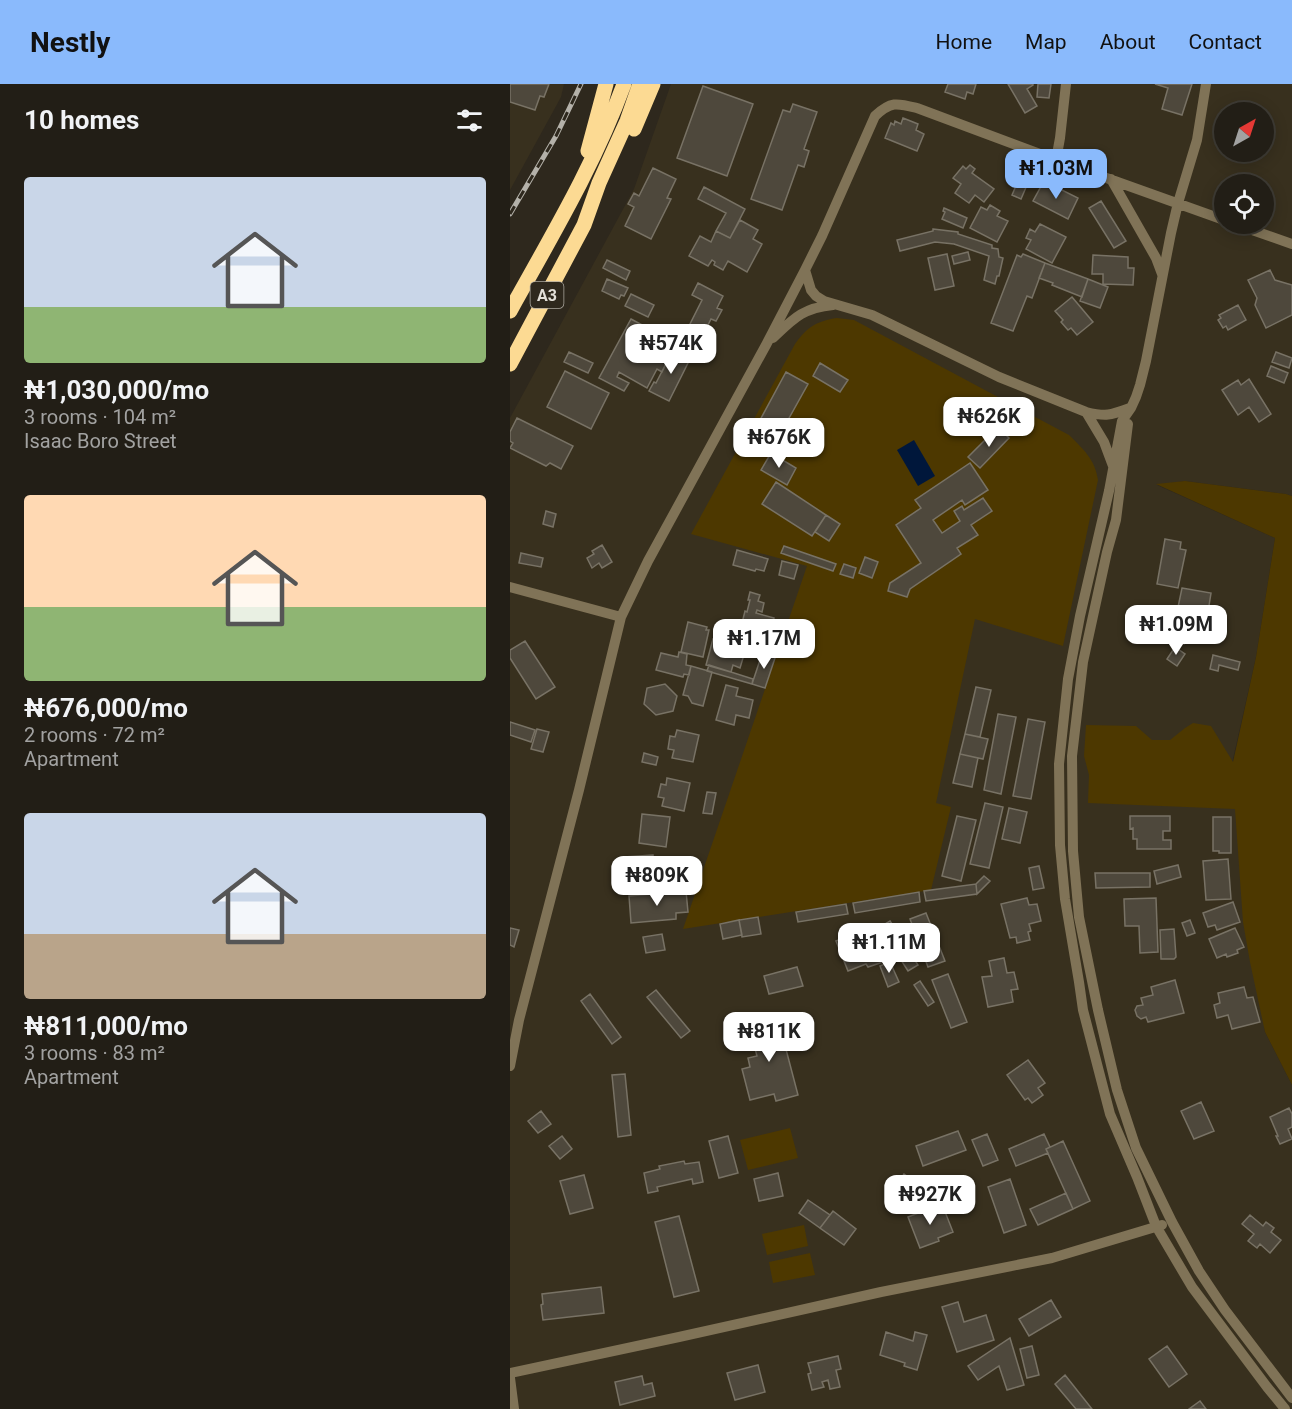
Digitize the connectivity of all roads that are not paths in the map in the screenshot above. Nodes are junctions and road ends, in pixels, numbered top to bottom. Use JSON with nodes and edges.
{"nodes":[{"id":1,"x":606,"y":84,"type":"edge"},
{"id":2,"x":624,"y":84,"type":"edge"},
{"id":3,"x":640,"y":84,"type":"edge"},
{"id":4,"x":653,"y":84,"type":"edge"},
{"id":5,"x":1066,"y":84,"type":"edge"},
{"id":6,"x":1206,"y":84,"type":"edge"},
{"id":7,"x":1056,"y":160,"type":"junction"},
{"id":8,"x":1111,"y":179,"type":"junction"},
{"id":9,"x":576,"y":191,"type":"junction"},
{"id":10,"x":1178,"y":203,"type":"junction"},
{"id":11,"x":1214,"y":216,"type":"edge"},
{"id":12,"x":584,"y":225,"type":"junction"},
{"id":13,"x":1264,"y":234,"type":"edge"},
{"id":14,"x":1292,"y":244,"type":"edge"},
{"id":15,"x":805,"y":270,"type":"junction"},
{"id":16,"x":1162,"y":276,"type":"junction"},
{"id":17,"x":837,"y":305,"type":"junction"},
{"id":18,"x":510,"y":311,"type":"edge"},
{"id":19,"x":766,"y":345,"type":"junction"},
{"id":20,"x":510,"y":364,"type":"edge"},
{"id":21,"x":1131,"y":408,"type":"junction"},
{"id":22,"x":1086,"y":412,"type":"junction"},
{"id":23,"x":1113,"y":468,"type":"junction"},
{"id":24,"x":510,"y":587,"type":"edge"},
{"id":25,"x":621,"y":617,"type":"junction"},
{"id":26,"x":510,"y":1066,"type":"edge"},
{"id":27,"x":1172,"y":1222,"type":"junction"},
{"id":28,"x":1156,"y":1226,"type":"junction"},
{"id":29,"x":510,"y":1373,"type":"edge"},
{"id":30,"x":510,"y":1378,"type":"edge"},
{"id":31,"x":1292,"y":1398,"type":"edge"},
{"id":32,"x":514,"y":1409,"type":"edge"},
{"id":33,"x":1285,"y":1409,"type":"edge"}],
"edges":[{"from":1,"to":9,"type":"highway"},
{"from":2,"to":9,"type":"highway","number":"A3"},
{"from":3,"to":12,"type":"highway","number":"A3"},
{"from":4,"to":12,"type":"highway"},
{"from":5,"to":7,"type":"street"},
{"from":6,"to":10,"type":"street"},
{"from":7,"to":8,"type":"street"},
{"from":7,"to":15,"type":"street"},
{"from":8,"to":10,"type":"street"},
{"from":8,"to":16,"type":"street"},
{"from":9,"to":18,"type":"highway","number":"A3"},
{"from":10,"to":11,"type":"street"},
{"from":10,"to":16,"type":"street"},
{"from":12,"to":20,"type":"highway","number":"A3"},
{"from":13,"to":14,"type":"street"},
{"from":15,"to":17,"type":"street"},
{"from":15,"to":19,"type":"street"},
{"from":16,"to":21,"type":"street"},
{"from":17,"to":19,"type":"street"},
{"from":17,"to":22,"type":"street"},
{"from":19,"to":25,"type":"street"},
{"from":21,"to":22,"type":"street"},
{"from":21,"to":23,"type":"street"},
{"from":21,"to":27,"type":"street"},
{"from":22,"to":23,"type":"street"},
{"from":23,"to":28,"type":"street"},
{"from":24,"to":25,"type":"street"},
{"from":25,"to":26,"type":"street"},
{"from":27,"to":28,"type":"street"},
{"from":27,"to":31,"type":"street"},
{"from":28,"to":29,"type":"street"},
{"from":28,"to":33,"type":"street"},
{"from":30,"to":32,"type":"street"}]}
